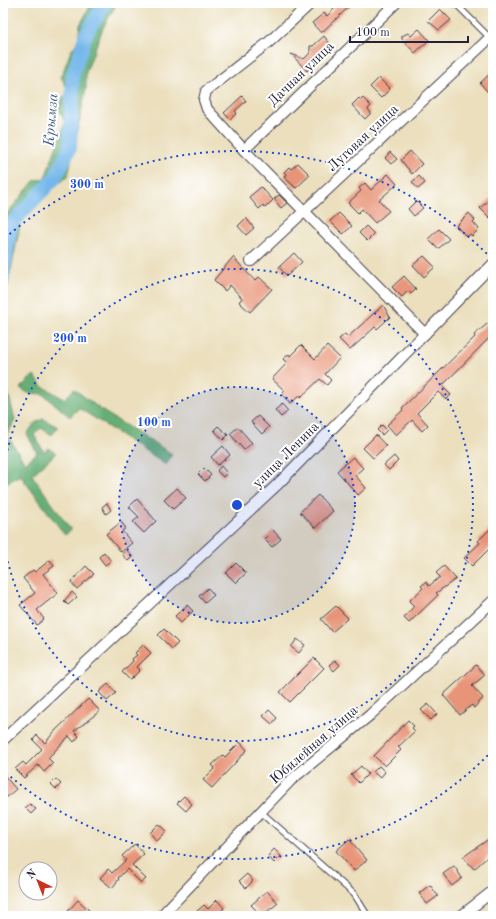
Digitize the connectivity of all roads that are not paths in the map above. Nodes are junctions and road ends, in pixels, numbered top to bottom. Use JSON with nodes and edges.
{"nodes":[{"id":1,"x":312,"y":3,"type":"edge"},
{"id":2,"x":396,"y":3,"type":"edge"},
{"id":3,"x":455,"y":3,"type":"edge"},
{"id":4,"x":492,"y":38,"type":"edge"},
{"id":5,"x":244,"y":150,"type":"junction"},
{"id":6,"x":305,"y":211,"type":"junction"},
{"id":7,"x":251,"y":261,"type":"dead end"},
{"id":8,"x":493,"y":264,"type":"edge"},
{"id":9,"x":425,"y":334,"type":"junction"},
{"id":10,"x":493,"y":601,"type":"edge"},
{"id":11,"x":3,"y":740,"type":"edge"},
{"id":12,"x":261,"y":812,"type":"junction"},
{"id":13,"x":493,"y":891,"type":"edge"},
{"id":14,"x":161,"y":916,"type":"edge"},
{"id":15,"x":368,"y":916,"type":"edge"},
{"id":16,"x":461,"y":916,"type":"edge"}],
"edges":[{"from":1,"to":5,"type":"street"},
{"from":2,"to":5,"type":"street","name":"Дачная улица"},
{"from":3,"to":4,"type":"lane"},
{"from":4,"to":6,"type":"street","name":"Луговая улица"},
{"from":5,"to":6,"type":"street"},
{"from":6,"to":7,"type":"street","name":"Луговая улица"},
{"from":6,"to":9,"type":"street"},
{"from":8,"to":9,"type":"street","name":"улица Ленина"},
{"from":9,"to":11,"type":"street","name":"улица Ленина"},
{"from":10,"to":12,"type":"street","name":"Юбилейная улица"},
{"from":12,"to":14,"type":"street","name":"Юбилейная улица"},
{"from":12,"to":15,"type":"lane"},
{"from":13,"to":16,"type":"street"}]}
